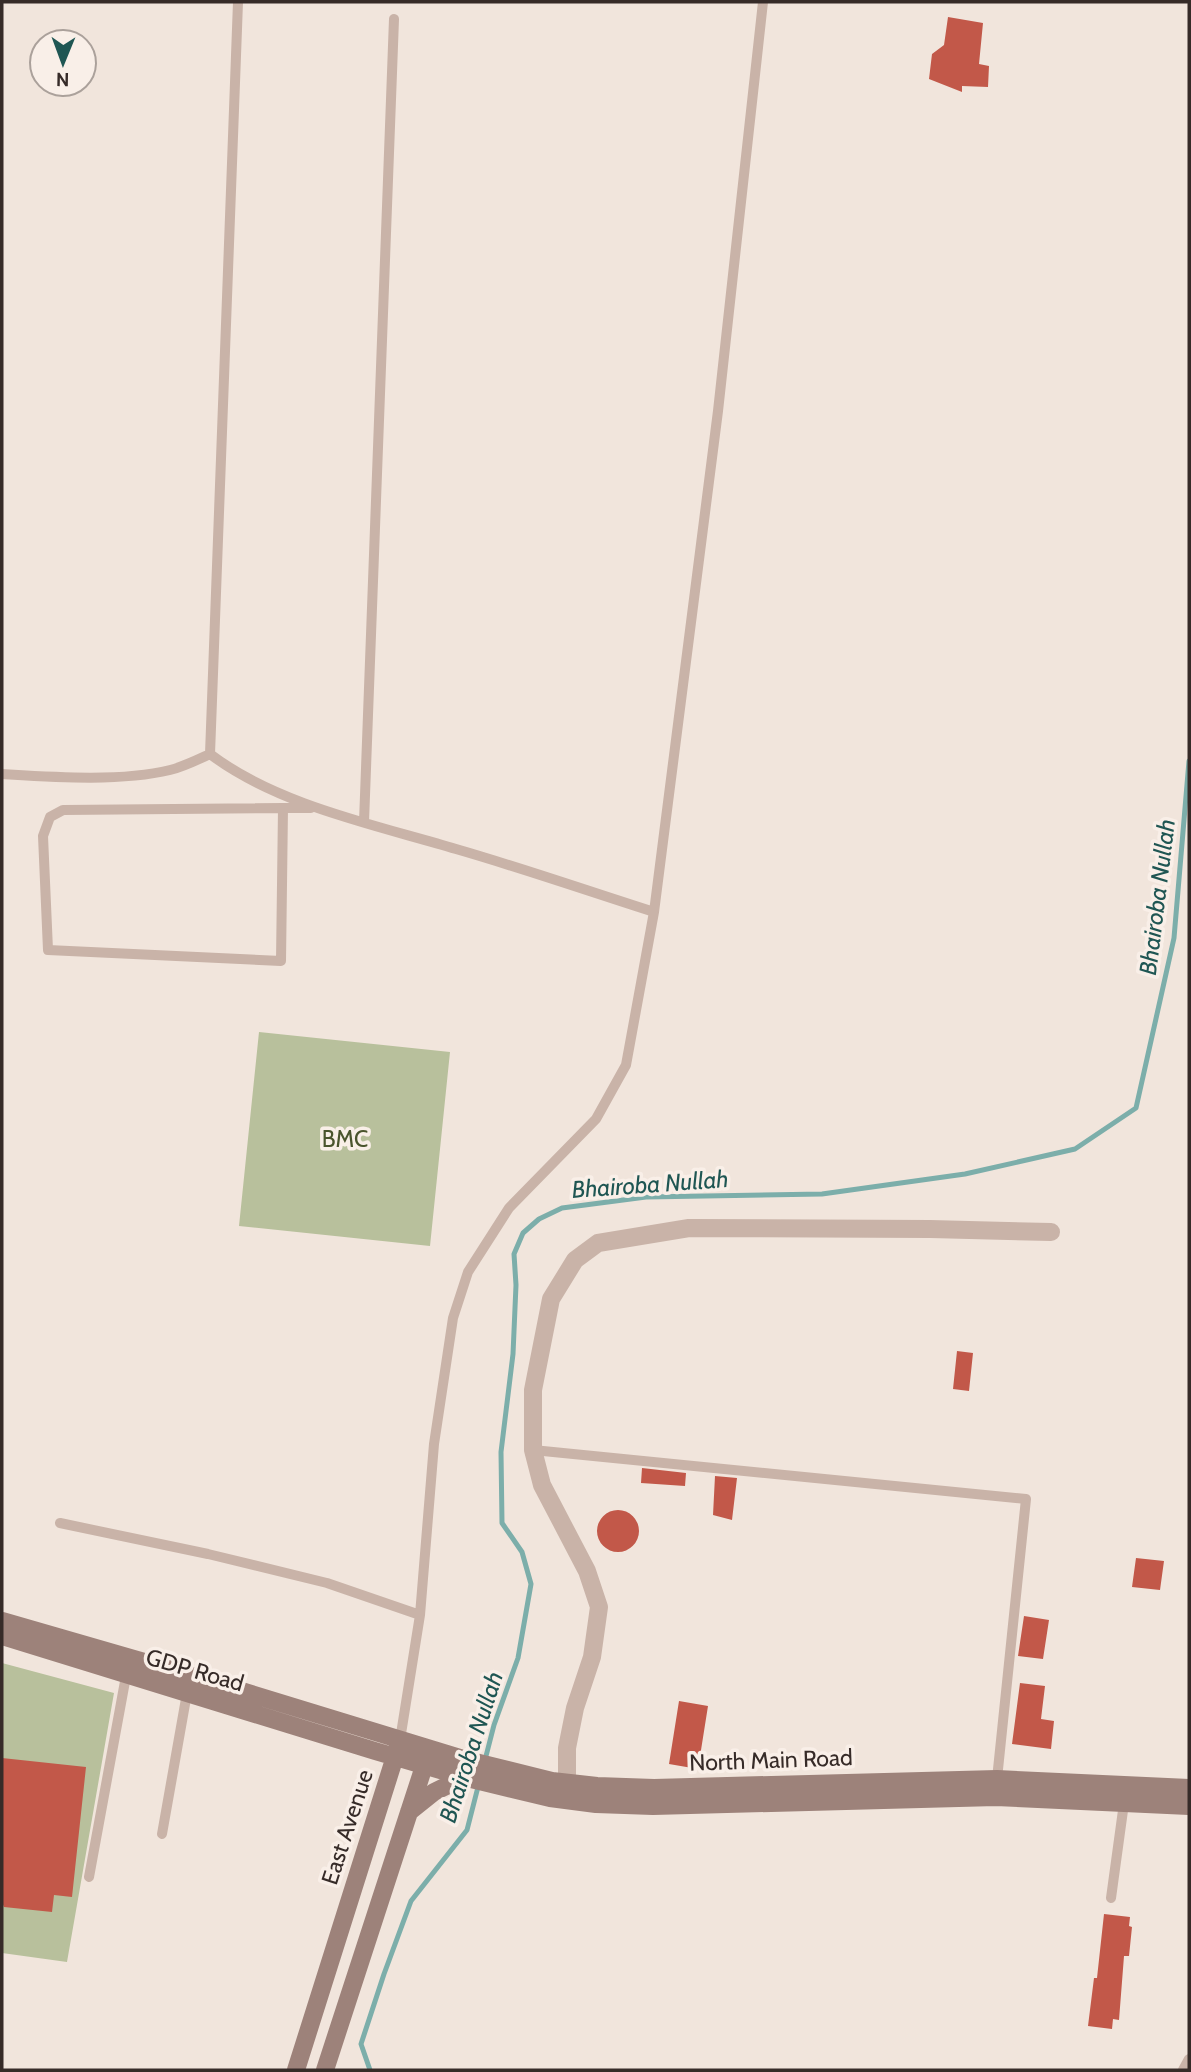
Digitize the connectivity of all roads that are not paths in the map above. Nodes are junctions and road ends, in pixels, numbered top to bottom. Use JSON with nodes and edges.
{"nodes":[{"id":1,"x":238,"y":2,"type":"edge"},
{"id":2,"x":763,"y":2,"type":"edge"},
{"id":3,"x":394,"y":19,"type":"dead end"},
{"id":4,"x":210,"y":754,"type":"junction"},
{"id":5,"x":2,"y":774,"type":"edge"},
{"id":6,"x":284,"y":808,"type":"junction"},
{"id":7,"x":315,"y":808,"type":"junction"},
{"id":8,"x":364,"y":822,"type":"junction"},
{"id":9,"x":654,"y":912,"type":"junction"},
{"id":10,"x":1051,"y":1232,"type":"dead end"},
{"id":11,"x":533,"y":1450,"type":"junction"},
{"id":12,"x":60,"y":1523,"type":"dead end"},
{"id":13,"x":420,"y":1615,"type":"junction"},
{"id":14,"x":2,"y":1621,"type":"edge"},
{"id":15,"x":2,"y":1636,"type":"edge"},
{"id":16,"x":126,"y":1676,"type":"junction"},
{"id":17,"x":187,"y":1693,"type":"junction"},
{"id":18,"x":398,"y":1749,"type":"junction"},
{"id":19,"x":374,"y":1751,"type":"joint"},
{"id":20,"x":426,"y":1757,"type":"junction"},
{"id":21,"x":468,"y":1772,"type":"junction"},
{"id":22,"x":997,"y":1779,"type":"junction"},
{"id":23,"x":556,"y":1787,"type":"junction"},
{"id":24,"x":1189,"y":1788,"type":"edge"},
{"id":25,"x":1124,"y":1802,"type":"junction"},
{"id":26,"x":1189,"y":1806,"type":"edge"},
{"id":27,"x":408,"y":1813,"type":"junction"},
{"id":28,"x":162,"y":1834,"type":"dead end"},
{"id":29,"x":89,"y":1877,"type":"dead end"},
{"id":30,"x":1111,"y":1898,"type":"dead end"},
{"id":31,"x":1189,"y":2059,"type":"edge"},
{"id":32,"x":296,"y":2070,"type":"edge"},
{"id":33,"x":325,"y":2070,"type":"edge"},
{"id":34,"x":1183,"y":2070,"type":"edge"}],
"edges":[{"from":1,"to":4,"type":"lane"},
{"from":2,"to":9,"type":"lane"},
{"from":3,"to":8,"type":"lane"},
{"from":4,"to":5,"type":"lane"},
{"from":4,"to":7,"type":"lane"},
{"from":6,"to":6,"type":"lane"},
{"from":6,"to":7,"type":"lane"},
{"from":7,"to":8,"type":"lane"},
{"from":8,"to":9,"type":"lane"},
{"from":9,"to":13,"type":"lane"},
{"from":10,"to":11,"type":"street"},
{"from":11,"to":22,"type":"lane"},
{"from":11,"to":23,"type":"street"},
{"from":12,"to":13,"type":"lane"},
{"from":13,"to":18,"type":"lane"},
{"from":14,"to":18,"type":"main road","name":"North Main Road"},
{"from":15,"to":16,"type":"main road","name":"GDP Road"},
{"from":16,"to":17,"type":"main road","name":"GDP Road"},
{"from":16,"to":29,"type":"lane"},
{"from":17,"to":19,"type":"main road","name":"GDP Road"},
{"from":17,"to":28,"type":"lane"},
{"from":18,"to":19,"type":"main road","name":"North Main Road"},
{"from":18,"to":20,"type":"main road","name":"North Main Road"},
{"from":18,"to":32,"type":"main road","name":"East Avenue"},
{"from":20,"to":21,"type":"main road","name":"North Main Road"},
{"from":20,"to":27,"type":"main road"},
{"from":21,"to":23,"type":"main road","name":"North Main Road"},
{"from":21,"to":27,"type":"main road"},
{"from":22,"to":23,"type":"main road","name":"North Main Road"},
{"from":22,"to":24,"type":"main road","name":"North Main Road"},
{"from":23,"to":25,"type":"main road","name":"North Main Road"},
{"from":25,"to":26,"type":"main road","name":"North Main Road"},
{"from":25,"to":30,"type":"lane"},
{"from":27,"to":33,"type":"main road"},
{"from":31,"to":34,"type":"lane"}]}
